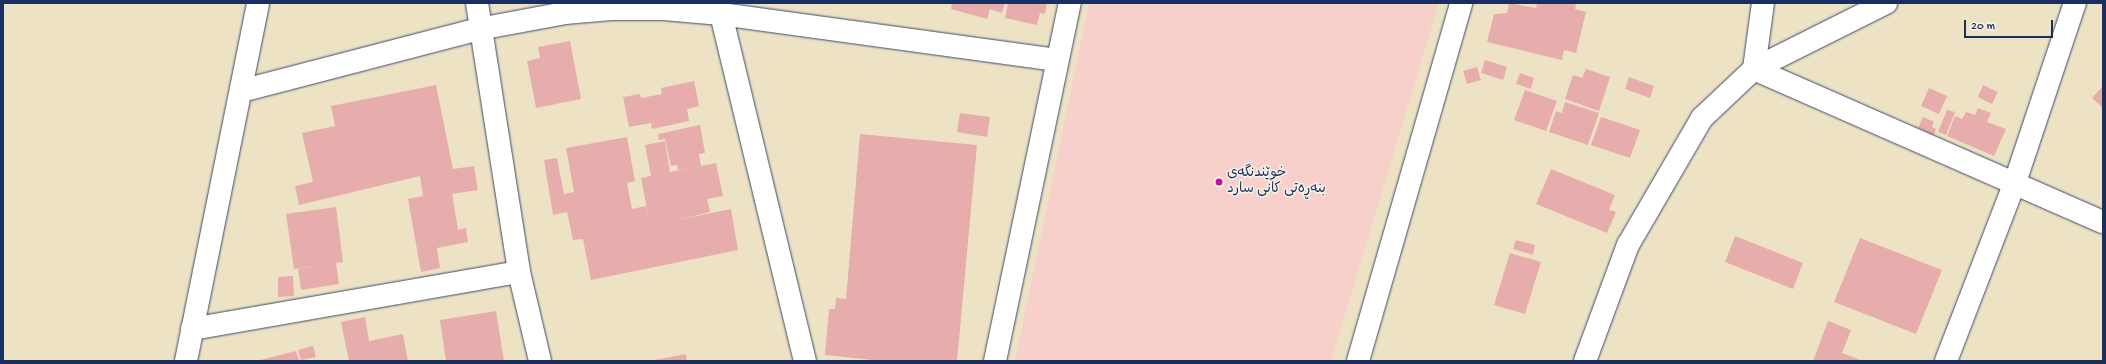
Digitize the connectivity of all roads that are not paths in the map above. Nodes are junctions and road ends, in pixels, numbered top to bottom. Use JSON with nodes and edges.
{"nodes":[{"id":1,"x":258,"y":3,"type":"edge"},
{"id":2,"x":477,"y":3,"type":"edge"},
{"id":3,"x":1070,"y":3,"type":"edge"},
{"id":4,"x":1462,"y":3,"type":"edge"},
{"id":5,"x":1763,"y":3,"type":"edge"},
{"id":6,"x":1886,"y":3,"type":"edge"},
{"id":7,"x":2075,"y":3,"type":"edge"},
{"id":8,"x":721,"y":14,"type":"junction"},
{"id":9,"x":480,"y":29,"type":"junction"},
{"id":10,"x":1057,"y":60,"type":"junction"},
{"id":11,"x":1754,"y":69,"type":"junction"},
{"id":12,"x":241,"y":91,"type":"junction"},
{"id":13,"x":2014,"y":185,"type":"junction"},
{"id":14,"x":2103,"y":222,"type":"edge"},
{"id":15,"x":520,"y":272,"type":"junction"},
{"id":16,"x":192,"y":329,"type":"junction"},
{"id":17,"x":186,"y":361,"type":"edge"},
{"id":18,"x":540,"y":361,"type":"edge"},
{"id":19,"x":805,"y":361,"type":"edge"},
{"id":20,"x":995,"y":361,"type":"edge"},
{"id":21,"x":1358,"y":361,"type":"edge"},
{"id":22,"x":1585,"y":361,"type":"edge"},
{"id":23,"x":1946,"y":361,"type":"edge"}],
"edges":[{"from":1,"to":12,"type":"street"},
{"from":2,"to":9,"type":"street"},
{"from":3,"to":10,"type":"street"},
{"from":4,"to":21,"type":"street"},
{"from":5,"to":11,"type":"street"},
{"from":6,"to":11,"type":"street"},
{"from":7,"to":13,"type":"street"},
{"from":8,"to":9,"type":"street"},
{"from":8,"to":10,"type":"street"},
{"from":8,"to":19,"type":"street"},
{"from":9,"to":12,"type":"street"},
{"from":9,"to":15,"type":"street"},
{"from":10,"to":20,"type":"street"},
{"from":11,"to":13,"type":"street"},
{"from":11,"to":22,"type":"street"},
{"from":12,"to":16,"type":"street"},
{"from":13,"to":14,"type":"street"},
{"from":13,"to":23,"type":"street"},
{"from":15,"to":16,"type":"street"},
{"from":15,"to":18,"type":"street"},
{"from":16,"to":17,"type":"street"}]}
